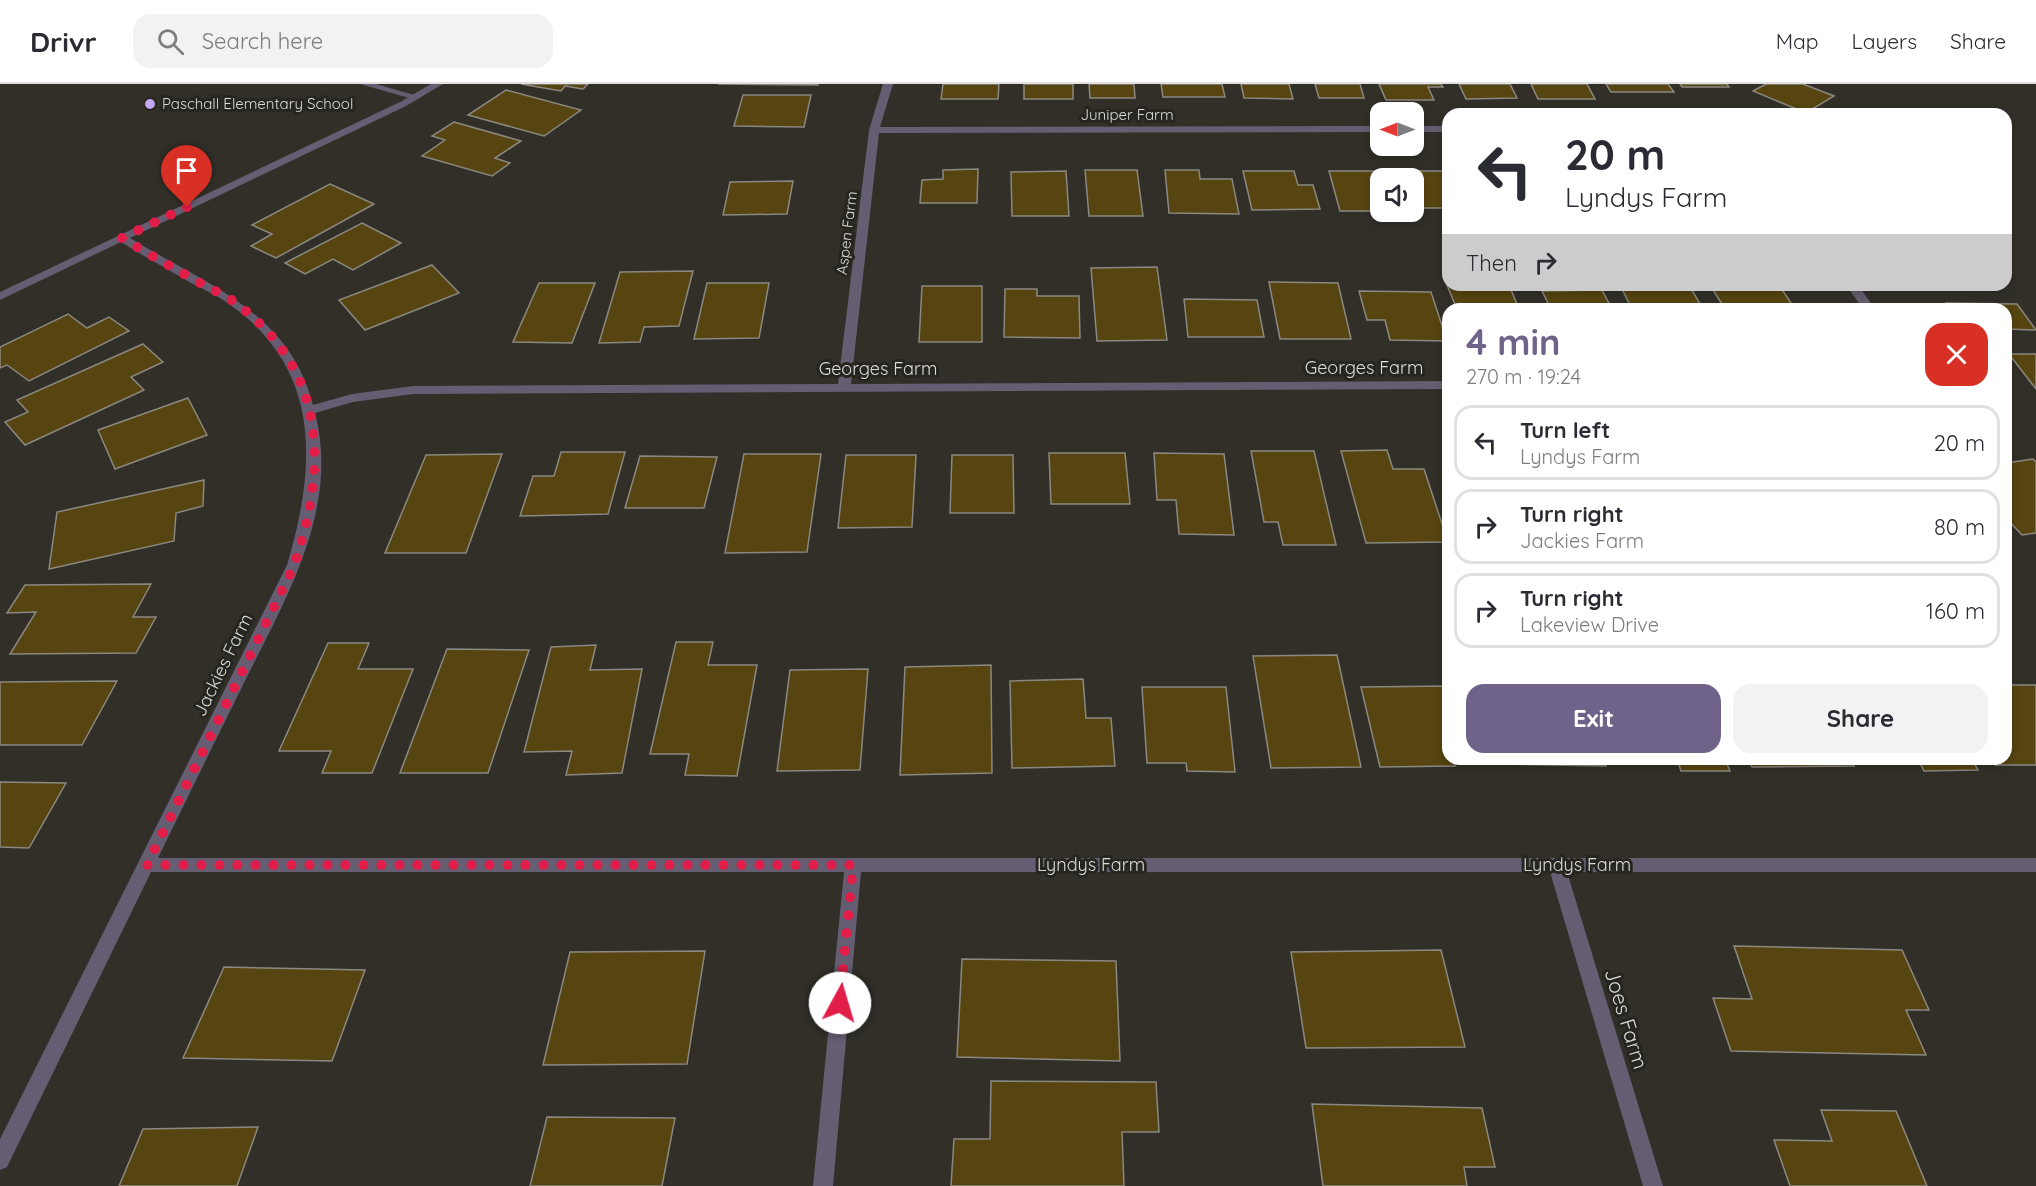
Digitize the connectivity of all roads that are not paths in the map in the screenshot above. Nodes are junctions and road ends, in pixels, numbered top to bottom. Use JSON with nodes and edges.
{"nodes":[{"id":1,"x":365,"y":84,"type":"edge"},
{"id":2,"x":438,"y":84,"type":"edge"},
{"id":3,"x":888,"y":84,"type":"edge"},
{"id":4,"x":416,"y":97,"type":"junction"},
{"id":5,"x":1370,"y":129,"type":"edge"},
{"id":6,"x":1424,"y":129,"type":"edge"},
{"id":7,"x":1442,"y":129,"type":"edge"},
{"id":8,"x":874,"y":130,"type":"junction"},
{"id":9,"x":122,"y":238,"type":"junction"},
{"id":10,"x":0,"y":296,"type":"edge"},
{"id":11,"x":1442,"y":385,"type":"edge"},
{"id":12,"x":844,"y":387,"type":"junction"},
{"id":13,"x":311,"y":410,"type":"junction"},
{"id":14,"x":147,"y":865,"type":"junction"},
{"id":15,"x":853,"y":865,"type":"junction"},
{"id":16,"x":1556,"y":865,"type":"junction"},
{"id":17,"x":2036,"y":865,"type":"edge"},
{"id":18,"x":0,"y":1160,"type":"edge"},
{"id":19,"x":823,"y":1186,"type":"edge"},
{"id":20,"x":1653,"y":1186,"type":"edge"}],
"edges":[{"from":1,"to":4,"type":"street"},
{"from":2,"to":4,"type":"street"},
{"from":3,"to":8,"type":"street","name":"Aspen Farm"},
{"from":4,"to":9,"type":"street"},
{"from":5,"to":8,"type":"street","name":"Juniper Farm"},
{"from":6,"to":7,"type":"street"},
{"from":8,"to":12,"type":"street","name":"Aspen Farm"},
{"from":9,"to":10,"type":"street"},
{"from":9,"to":13,"type":"street","name":"Jackies Farm"},
{"from":11,"to":12,"type":"street","name":"Georges Farm"},
{"from":12,"to":13,"type":"street","name":"Georges Farm"},
{"from":13,"to":14,"type":"street","name":"Jackies Farm"},
{"from":14,"to":15,"type":"street","name":"Lyndys Farm"},
{"from":14,"to":18,"type":"street","name":"Jackies Farm"},
{"from":15,"to":16,"type":"street","name":"Lyndys Farm"},
{"from":15,"to":19,"type":"street"},
{"from":16,"to":17,"type":"street","name":"Lyndys Farm"},
{"from":16,"to":20,"type":"street","name":"Joes Farm"}]}
